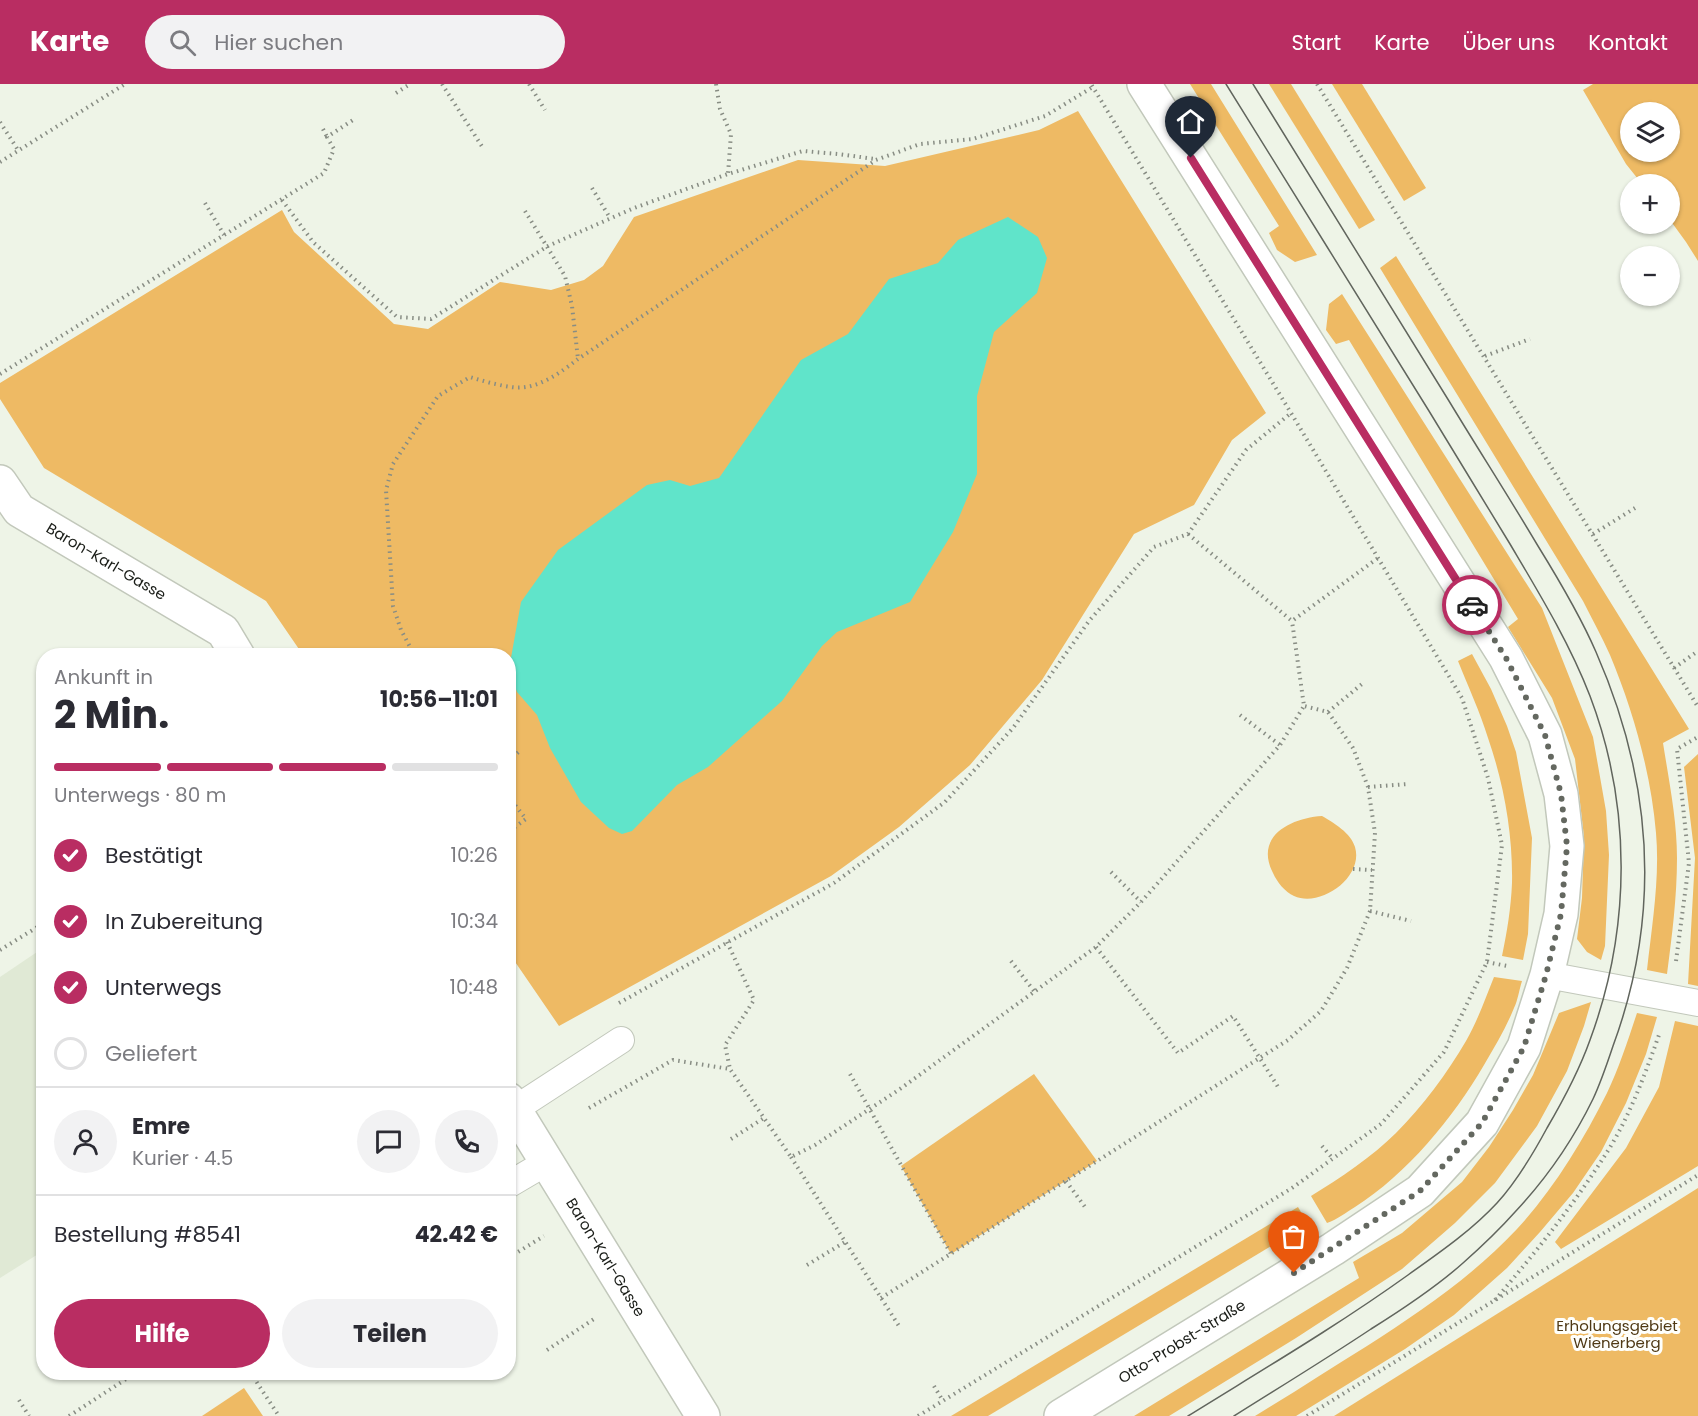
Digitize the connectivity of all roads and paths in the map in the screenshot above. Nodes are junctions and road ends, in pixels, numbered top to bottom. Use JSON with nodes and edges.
{"nodes":[{"id":1,"x":125,"y":84,"type":"edge"},
{"id":2,"x":410,"y":84,"type":"edge"},
{"id":3,"x":442,"y":84,"type":"edge"},
{"id":4,"x":529,"y":84,"type":"edge"},
{"id":5,"x":716,"y":84,"type":"edge"},
{"id":6,"x":1144,"y":84,"type":"edge"},
{"id":7,"x":1317,"y":84,"type":"edge"},
{"id":8,"x":1092,"y":85,"type":"edge"},
{"id":9,"x":396,"y":93,"type":"dead end"},
{"id":10,"x":545,"y":110,"type":"dead end"},
{"id":11,"x":352,"y":120,"type":"dead end"},
{"id":12,"x":0,"y":122,"type":"edge"},
{"id":13,"x":323,"y":129,"type":"dead end"},
{"id":14,"x":327,"y":137,"type":"junction"},
{"id":15,"x":483,"y":148,"type":"dead end"},
{"id":16,"x":18,"y":150,"type":"junction"},
{"id":17,"x":876,"y":160,"type":"junction"},
{"id":18,"x":0,"y":162,"type":"edge"},
{"id":19,"x":728,"y":174,"type":"junction"},
{"id":20,"x":592,"y":188,"type":"dead end"},
{"id":21,"x":282,"y":200,"type":"junction"},
{"id":22,"x":205,"y":203,"type":"dead end"},
{"id":23,"x":525,"y":211,"type":"dead end"},
{"id":24,"x":610,"y":218,"type":"junction"},
{"id":25,"x":224,"y":235,"type":"junction"},
{"id":26,"x":548,"y":246,"type":"junction"},
{"id":27,"x":1530,"y":339,"type":"dead end"},
{"id":28,"x":1485,"y":356,"type":"junction"},
{"id":29,"x":578,"y":359,"type":"junction"},
{"id":30,"x":0,"y":374,"type":"edge"},
{"id":31,"x":1292,"y":413,"type":"junction"},
{"id":32,"x":0,"y":482,"type":"edge"},
{"id":33,"x":1635,"y":508,"type":"dead end"},
{"id":34,"x":1188,"y":534,"type":"junction"},
{"id":35,"x":1593,"y":534,"type":"junction"},
{"id":36,"x":1378,"y":558,"type":"junction"},
{"id":37,"x":1292,"y":621,"type":"junction"},
{"id":38,"x":230,"y":643,"type":"edge"},
{"id":39,"x":411,"y":648,"type":"edge"},
{"id":40,"x":1698,"y":651,"type":"edge"},
{"id":41,"x":1674,"y":668,"type":"junction"},
{"id":42,"x":1362,"y":684,"type":"dead end"},
{"id":43,"x":1304,"y":706,"type":"junction"},
{"id":44,"x":1698,"y":706,"type":"edge"},
{"id":45,"x":1328,"y":712,"type":"junction"},
{"id":46,"x":1240,"y":715,"type":"dead end"},
{"id":47,"x":1698,"y":737,"type":"edge"},
{"id":48,"x":1280,"y":745,"type":"junction"},
{"id":49,"x":521,"y":750,"type":"dead end"},
{"id":50,"x":516,"y":754,"type":"edge"},
{"id":51,"x":1408,"y":784,"type":"dead end"},
{"id":52,"x":1368,"y":788,"type":"junction"},
{"id":53,"x":516,"y":806,"type":"edge"},
{"id":54,"x":516,"y":826,"type":"edge"},
{"id":55,"x":1353,"y":869,"type":"dead end"},
{"id":56,"x":1372,"y":870,"type":"junction"},
{"id":57,"x":1111,"y":872,"type":"dead end"},
{"id":58,"x":1141,"y":902,"type":"junction"},
{"id":59,"x":1370,"y":911,"type":"junction"},
{"id":60,"x":1411,"y":921,"type":"dead end"},
{"id":61,"x":36,"y":928,"type":"edge"},
{"id":62,"x":727,"y":942,"type":"junction"},
{"id":63,"x":1096,"y":947,"type":"junction"},
{"id":64,"x":0,"y":950,"type":"edge"},
{"id":65,"x":1011,"y":961,"type":"dead end"},
{"id":66,"x":1546,"y":975,"type":"junction"},
{"id":67,"x":1034,"y":992,"type":"junction"},
{"id":68,"x":1672,"y":998,"type":"junction"},
{"id":69,"x":1698,"y":1003,"type":"edge"},
{"id":70,"x":613,"y":1006,"type":"dead end"},
{"id":71,"x":621,"y":1040,"type":"dead end"},
{"id":72,"x":1259,"y":1058,"type":"junction"},
{"id":73,"x":730,"y":1070,"type":"junction"},
{"id":74,"x":849,"y":1074,"type":"dead end"},
{"id":75,"x":1280,"y":1090,"type":"dead end"},
{"id":76,"x":516,"y":1102,"type":"edge"},
{"id":77,"x":516,"y":1110,"type":"edge"},
{"id":78,"x":869,"y":1110,"type":"junction"},
{"id":79,"x":764,"y":1118,"type":"junction"},
{"id":80,"x":730,"y":1139,"type":"dead end"},
{"id":81,"x":1322,"y":1146,"type":"dead end"},
{"id":82,"x":541,"y":1151,"type":"junction"},
{"id":83,"x":791,"y":1157,"type":"junction"},
{"id":84,"x":1333,"y":1159,"type":"junction"},
{"id":85,"x":1698,"y":1175,"type":"edge"},
{"id":86,"x":516,"y":1177,"type":"edge"},
{"id":87,"x":1066,"y":1181,"type":"junction"},
{"id":88,"x":1085,"y":1207,"type":"dead end"},
{"id":89,"x":845,"y":1242,"type":"junction"},
{"id":90,"x":951,"y":1254,"type":"junction"},
{"id":91,"x":807,"y":1265,"type":"dead end"},
{"id":92,"x":629,"y":1296,"type":"junction"},
{"id":93,"x":881,"y":1298,"type":"junction"},
{"id":94,"x":1495,"y":1300,"type":"junction"},
{"id":95,"x":899,"y":1326,"type":"dead end"},
{"id":96,"x":547,"y":1350,"type":"dead end"},
{"id":97,"x":125,"y":1380,"type":"edge"},
{"id":98,"x":255,"y":1380,"type":"edge"},
{"id":99,"x":934,"y":1386,"type":"dead end"},
{"id":100,"x":19,"y":1400,"type":"dead end"},
{"id":101,"x":943,"y":1401,"type":"junction"},
{"id":102,"x":29,"y":1416,"type":"edge"},
{"id":103,"x":69,"y":1416,"type":"edge"},
{"id":104,"x":279,"y":1416,"type":"edge"},
{"id":105,"x":703,"y":1416,"type":"edge"},
{"id":106,"x":918,"y":1416,"type":"edge"},
{"id":107,"x":1061,"y":1416,"type":"edge"},
{"id":108,"x":1307,"y":1416,"type":"edge"}],
"edges":[{"from":1,"to":16,"type":"path"},
{"from":2,"to":9,"type":"path"},
{"from":3,"to":15,"type":"path"},
{"from":4,"to":10,"type":"path"},
{"from":5,"to":19,"type":"path"},
{"from":6,"to":66,"type":"street","name":"Otto-Probst-Straße"},
{"from":7,"to":28,"type":"path"},
{"from":8,"to":17,"type":"path"},
{"from":8,"to":31,"type":"path"},
{"from":11,"to":14,"type":"path"},
{"from":12,"to":16,"type":"path"},
{"from":13,"to":14,"type":"path"},
{"from":14,"to":21,"type":"path"},
{"from":16,"to":18,"type":"path"},
{"from":17,"to":19,"type":"path"},
{"from":17,"to":29,"type":"path"},
{"from":19,"to":24,"type":"path"},
{"from":20,"to":24,"type":"path"},
{"from":21,"to":25,"type":"path"},
{"from":21,"to":26,"type":"path"},
{"from":22,"to":25,"type":"path"},
{"from":23,"to":26,"type":"path"},
{"from":24,"to":26,"type":"path"},
{"from":25,"to":30,"type":"path"},
{"from":26,"to":29,"type":"path"},
{"from":27,"to":28,"type":"path"},
{"from":28,"to":35,"type":"path"},
{"from":29,"to":39,"type":"path"},
{"from":31,"to":34,"type":"path"},
{"from":31,"to":36,"type":"path"},
{"from":32,"to":38,"type":"street","name":"Baron-Karl-Gasse"},
{"from":33,"to":35,"type":"path"},
{"from":34,"to":37,"type":"path"},
{"from":34,"to":62,"type":"path"},
{"from":35,"to":41,"type":"path"},
{"from":36,"to":37,"type":"path"},
{"from":36,"to":84,"type":"path"},
{"from":37,"to":43,"type":"path"},
{"from":40,"to":41,"type":"path"},
{"from":41,"to":44,"type":"path"},
{"from":42,"to":45,"type":"path"},
{"from":43,"to":45,"type":"path"},
{"from":43,"to":48,"type":"path"},
{"from":45,"to":52,"type":"path"},
{"from":46,"to":48,"type":"path"},
{"from":47,"to":68,"type":"path"},
{"from":48,"to":58,"type":"path"},
{"from":49,"to":50,"type":"path"},
{"from":51,"to":52,"type":"path"},
{"from":52,"to":56,"type":"path"},
{"from":53,"to":54,"type":"path"},
{"from":55,"to":56,"type":"path"},
{"from":56,"to":59,"type":"path"},
{"from":57,"to":58,"type":"path"},
{"from":58,"to":63,"type":"path"},
{"from":59,"to":60,"type":"path"},
{"from":59,"to":72,"type":"path"},
{"from":61,"to":64,"type":"path"},
{"from":62,"to":70,"type":"path"},
{"from":62,"to":73,"type":"path"},
{"from":63,"to":67,"type":"path"},
{"from":63,"to":72,"type":"path"},
{"from":65,"to":67,"type":"path"},
{"from":66,"to":68,"type":"lane"},
{"from":66,"to":107,"type":"street","name":"Otto-Probst-Straße"},
{"from":67,"to":78,"type":"path"},
{"from":68,"to":69,"type":"lane"},
{"from":68,"to":94,"type":"path"},
{"from":71,"to":76,"type":"lane"},
{"from":72,"to":75,"type":"path"},
{"from":72,"to":87,"type":"path"},
{"from":73,"to":79,"type":"path"},
{"from":73,"to":82,"type":"path"},
{"from":74,"to":78,"type":"path"},
{"from":77,"to":82,"type":"street","name":"Baron-Karl-Gasse"},
{"from":78,"to":83,"type":"path"},
{"from":78,"to":90,"type":"path"},
{"from":79,"to":80,"type":"path"},
{"from":79,"to":83,"type":"path"},
{"from":81,"to":84,"type":"path"},
{"from":82,"to":86,"type":"lane"},
{"from":82,"to":92,"type":"street","name":"Baron-Karl-Gasse"},
{"from":83,"to":89,"type":"path"},
{"from":84,"to":101,"type":"path"},
{"from":85,"to":94,"type":"path"},
{"from":87,"to":88,"type":"path"},
{"from":87,"to":90,"type":"path"},
{"from":89,"to":91,"type":"path"},
{"from":89,"to":93,"type":"path"},
{"from":90,"to":93,"type":"path"},
{"from":92,"to":96,"type":"path"},
{"from":92,"to":105,"type":"street","name":"Baron-Karl-Gasse"},
{"from":93,"to":95,"type":"path"},
{"from":94,"to":108,"type":"path"},
{"from":97,"to":103,"type":"path"},
{"from":98,"to":104,"type":"path"},
{"from":99,"to":101,"type":"path"},
{"from":100,"to":102,"type":"path"},
{"from":101,"to":106,"type":"path"}]}
